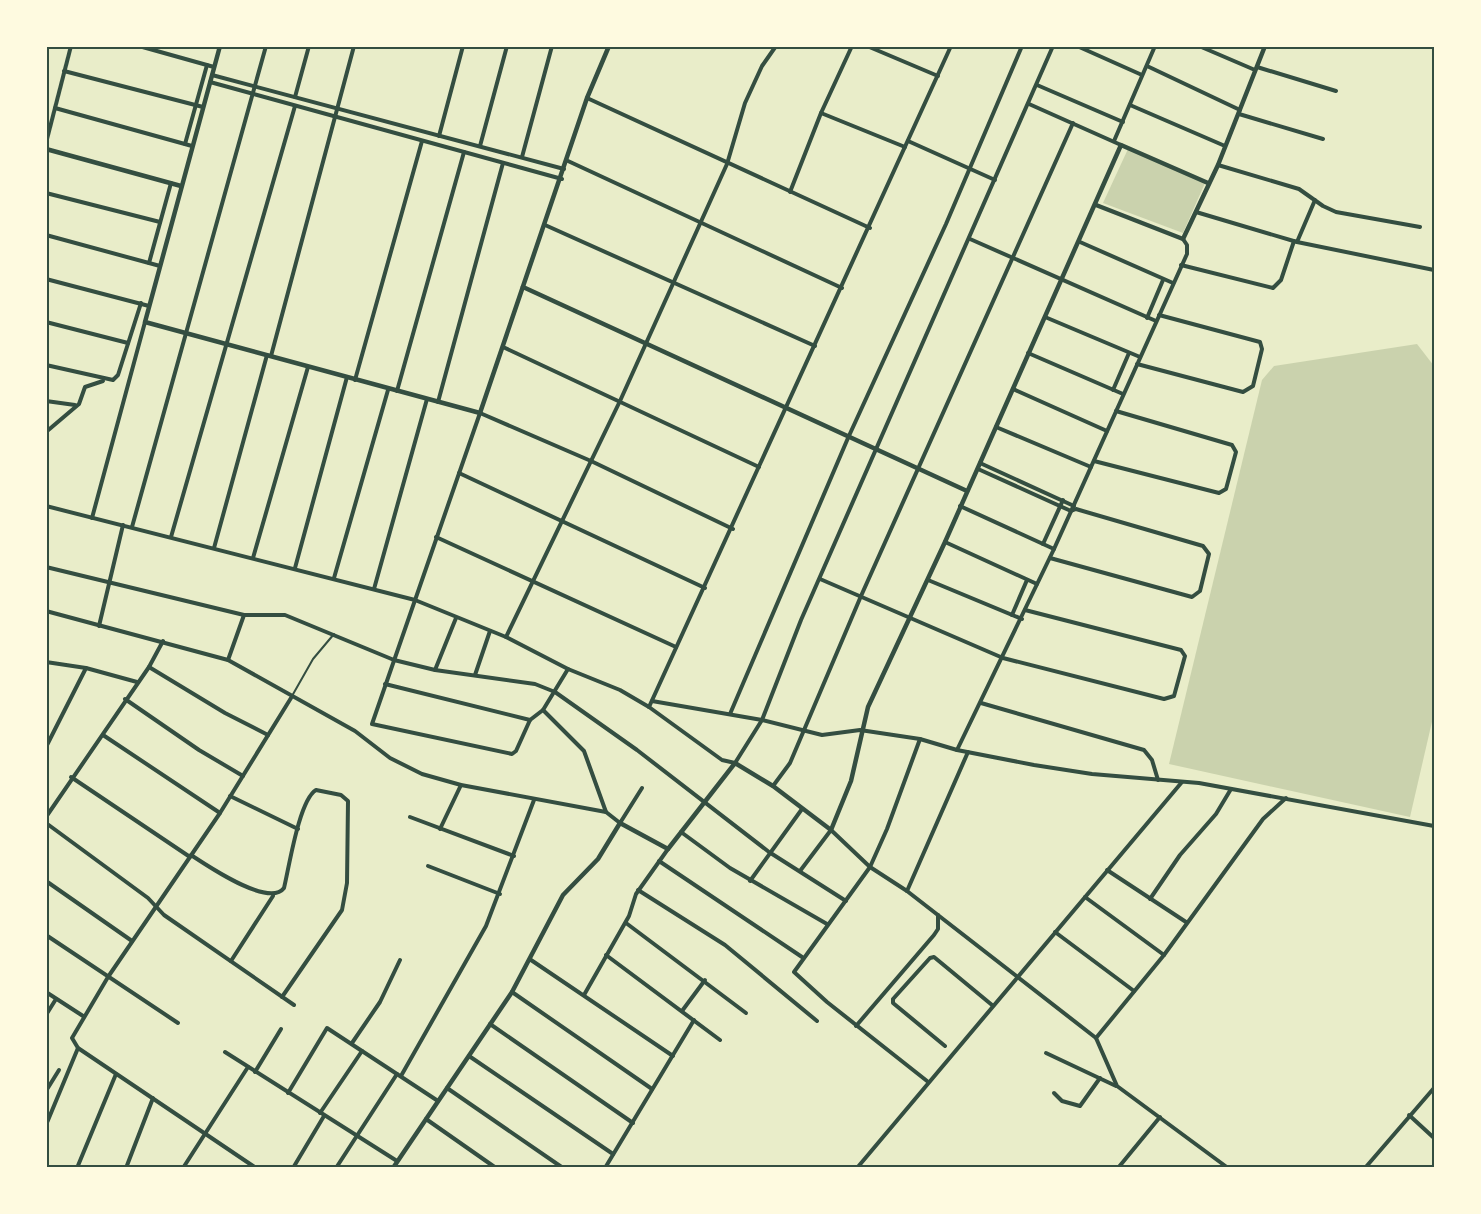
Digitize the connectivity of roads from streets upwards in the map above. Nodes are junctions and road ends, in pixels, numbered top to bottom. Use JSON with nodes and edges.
{"nodes":[{"id":1,"x":71,"y":46,"type":"edge"},
{"id":2,"x":139,"y":46,"type":"edge"},
{"id":3,"x":220,"y":46,"type":"edge"},
{"id":4,"x":266,"y":46,"type":"edge"},
{"id":5,"x":309,"y":46,"type":"edge"},
{"id":6,"x":354,"y":46,"type":"edge"},
{"id":7,"x":463,"y":46,"type":"edge"},
{"id":8,"x":507,"y":46,"type":"edge"},
{"id":9,"x":552,"y":46,"type":"edge"},
{"id":10,"x":609,"y":46,"type":"edge"},
{"id":11,"x":777,"y":46,"type":"edge"},
{"id":12,"x":852,"y":46,"type":"edge"},
{"id":13,"x":867,"y":46,"type":"edge"},
{"id":14,"x":951,"y":46,"type":"edge"},
{"id":15,"x":1022,"y":46,"type":"edge"},
{"id":16,"x":1053,"y":46,"type":"edge"},
{"id":17,"x":1077,"y":46,"type":"edge"},
{"id":18,"x":1155,"y":46,"type":"edge"},
{"id":19,"x":1199,"y":46,"type":"edge"},
{"id":20,"x":1265,"y":46,"type":"edge"},
{"id":21,"x":207,"y":65,"type":"junction"},
{"id":22,"x":1147,"y":66,"type":"junction"},
{"id":23,"x":214,"y":67,"type":"junction"},
{"id":24,"x":1256,"y":69,"type":"junction"},
{"id":25,"x":64,"y":71,"type":"junction"},
{"id":26,"x":212,"y":75,"type":"junction"},
{"id":27,"x":1142,"y":75,"type":"junction"},
{"id":28,"x":938,"y":76,"type":"junction"},
{"id":29,"x":210,"y":82,"type":"junction"},
{"id":30,"x":1037,"y":85,"type":"junction"},
{"id":31,"x":255,"y":87,"type":"junction"},
{"id":32,"x":1336,"y":90,"type":"dead end"},
{"id":33,"x":253,"y":94,"type":"junction"},
{"id":34,"x":295,"y":97,"type":"junction"},
{"id":35,"x":587,"y":98,"type":"junction"},
{"id":36,"x":1029,"y":104,"type":"junction"},
{"id":37,"x":196,"y":105,"type":"junction"},
{"id":38,"x":1130,"y":105,"type":"junction"},
{"id":39,"x":295,"y":106,"type":"junction"},
{"id":40,"x":203,"y":107,"type":"junction"},
{"id":41,"x":55,"y":108,"type":"junction"},
{"id":42,"x":337,"y":109,"type":"junction"},
{"id":43,"x":1239,"y":112,"type":"junction"},
{"id":44,"x":821,"y":113,"type":"junction"},
{"id":45,"x":335,"y":117,"type":"junction"},
{"id":46,"x":1123,"y":122,"type":"junction"},
{"id":47,"x":1073,"y":123,"type":"junction"},
{"id":48,"x":439,"y":136,"type":"junction"},
{"id":49,"x":47,"y":139,"type":"edge"},
{"id":50,"x":1323,"y":139,"type":"dead end"},
{"id":51,"x":422,"y":141,"type":"junction"},
{"id":52,"x":908,"y":141,"type":"junction"},
{"id":53,"x":1114,"y":141,"type":"junction"},
{"id":54,"x":185,"y":144,"type":"junction"},
{"id":55,"x":1121,"y":145,"type":"junction"},
{"id":56,"x":192,"y":146,"type":"junction"},
{"id":57,"x":480,"y":146,"type":"junction"},
{"id":58,"x":1225,"y":146,"type":"junction"},
{"id":59,"x":905,"y":147,"type":"junction"},
{"id":60,"x":46,"y":149,"type":"edge"},
{"id":61,"x":464,"y":152,"type":"junction"},
{"id":62,"x":522,"y":157,"type":"junction"},
{"id":63,"x":567,"y":161,"type":"junction"},
{"id":64,"x":503,"y":163,"type":"junction"},
{"id":65,"x":727,"y":164,"type":"junction"},
{"id":66,"x":1218,"y":165,"type":"junction"},
{"id":67,"x":968,"y":168,"type":"junction"},
{"id":68,"x":565,"y":169,"type":"junction"},
{"id":69,"x":562,"y":179,"type":"junction"},
{"id":70,"x":995,"y":180,"type":"junction"},
{"id":71,"x":171,"y":183,"type":"junction"},
{"id":72,"x":1208,"y":183,"type":"junction"},
{"id":73,"x":181,"y":186,"type":"junction"},
{"id":74,"x":790,"y":192,"type":"junction"},
{"id":75,"x":46,"y":193,"type":"edge"},
{"id":76,"x":1315,"y":200,"type":"junction"},
{"id":77,"x":1096,"y":205,"type":"junction"},
{"id":78,"x":1196,"y":212,"type":"junction"},
{"id":79,"x":160,"y":222,"type":"junction"},
{"id":80,"x":699,"y":222,"type":"junction"},
{"id":81,"x":545,"y":225,"type":"junction"},
{"id":82,"x":1420,"y":227,"type":"dead end"},
{"id":83,"x":870,"y":228,"type":"junction"},
{"id":84,"x":46,"y":235,"type":"edge"},
{"id":85,"x":970,"y":239,"type":"junction"},
{"id":86,"x":1183,"y":239,"type":"junction"},
{"id":87,"x":1296,"y":241,"type":"junction"},
{"id":88,"x":1080,"y":242,"type":"junction"},
{"id":89,"x":1013,"y":257,"type":"junction"},
{"id":90,"x":149,"y":263,"type":"junction"},
{"id":91,"x":160,"y":266,"type":"junction"},
{"id":92,"x":1181,"y":266,"type":"junction"},
{"id":93,"x":1434,"y":270,"type":"edge"},
{"id":94,"x":46,"y":279,"type":"edge"},
{"id":95,"x":1062,"y":279,"type":"junction"},
{"id":96,"x":1163,"y":279,"type":"junction"},
{"id":97,"x":674,"y":282,"type":"junction"},
{"id":98,"x":1173,"y":283,"type":"junction"},
{"id":99,"x":523,"y":286,"type":"junction"},
{"id":100,"x":842,"y":288,"type":"junction"},
{"id":101,"x":141,"y":303,"type":"junction"},
{"id":102,"x":149,"y":306,"type":"junction"},
{"id":103,"x":1159,"y":315,"type":"junction"},
{"id":104,"x":1045,"y":317,"type":"junction"},
{"id":105,"x":1147,"y":318,"type":"junction"},
{"id":106,"x":1156,"y":321,"type":"junction"},
{"id":107,"x":46,"y":322,"type":"edge"},
{"id":108,"x":145,"y":322,"type":"junction"},
{"id":109,"x":187,"y":334,"type":"junction"},
{"id":110,"x":646,"y":342,"type":"junction"},
{"id":111,"x":128,"y":344,"type":"junction"},
{"id":112,"x":227,"y":345,"type":"junction"},
{"id":113,"x":815,"y":346,"type":"junction"},
{"id":114,"x":503,"y":347,"type":"junction"},
{"id":115,"x":1029,"y":353,"type":"junction"},
{"id":116,"x":1130,"y":353,"type":"junction"},
{"id":117,"x":269,"y":356,"type":"junction"},
{"id":118,"x":1140,"y":357,"type":"junction"},
{"id":119,"x":1137,"y":364,"type":"junction"},
{"id":120,"x":46,"y":365,"type":"edge"},
{"id":121,"x":308,"y":367,"type":"junction"},
{"id":122,"x":347,"y":377,"type":"junction"},
{"id":123,"x":355,"y":380,"type":"junction"},
{"id":124,"x":106,"y":381,"type":"junction"},
{"id":125,"x":1013,"y":389,"type":"junction"},
{"id":126,"x":388,"y":390,"type":"junction"},
{"id":127,"x":1113,"y":390,"type":"junction"},
{"id":128,"x":396,"y":392,"type":"junction"},
{"id":129,"x":1124,"y":394,"type":"junction"},
{"id":130,"x":427,"y":399,"type":"junction"},
{"id":131,"x":46,"y":401,"type":"edge"},
{"id":132,"x":620,"y":401,"type":"junction"},
{"id":133,"x":438,"y":402,"type":"junction"},
{"id":134,"x":76,"y":405,"type":"junction"},
{"id":135,"x":787,"y":410,"type":"junction"},
{"id":136,"x":1116,"y":411,"type":"junction"},
{"id":137,"x":480,"y":413,"type":"junction"},
{"id":138,"x":996,"y":427,"type":"junction"},
{"id":139,"x":1107,"y":431,"type":"junction"},
{"id":140,"x":46,"y":432,"type":"edge"},
{"id":141,"x":848,"y":438,"type":"junction"},
{"id":142,"x":876,"y":451,"type":"junction"},
{"id":143,"x":591,"y":461,"type":"junction"},
{"id":144,"x":1094,"y":461,"type":"junction"},
{"id":145,"x":980,"y":463,"type":"junction"},
{"id":146,"x":759,"y":467,"type":"junction"},
{"id":147,"x":1091,"y":467,"type":"junction"},
{"id":148,"x":978,"y":469,"type":"junction"},
{"id":149,"x":918,"y":471,"type":"junction"},
{"id":150,"x":459,"y":473,"type":"junction"},
{"id":151,"x":967,"y":491,"type":"junction"},
{"id":152,"x":1063,"y":500,"type":"junction"},
{"id":153,"x":46,"y":506,"type":"edge"},
{"id":154,"x":960,"y":506,"type":"junction"},
{"id":155,"x":1060,"y":506,"type":"junction"},
{"id":156,"x":1074,"y":508,"type":"junction"},
{"id":157,"x":92,"y":518,"type":"junction"},
{"id":158,"x":562,"y":522,"type":"junction"},
{"id":159,"x":123,"y":525,"type":"junction"},
{"id":160,"x":132,"y":527,"type":"junction"},
{"id":161,"x":733,"y":529,"type":"junction"},
{"id":162,"x":171,"y":537,"type":"junction"},
{"id":163,"x":436,"y":537,"type":"junction"},
{"id":164,"x":945,"y":542,"type":"junction"},
{"id":165,"x":1043,"y":544,"type":"junction"},
{"id":166,"x":214,"y":548,"type":"junction"},
{"id":167,"x":1054,"y":549,"type":"junction"},
{"id":168,"x":254,"y":558,"type":"junction"},
{"id":169,"x":1050,"y":558,"type":"junction"},
{"id":170,"x":46,"y":567,"type":"edge"},
{"id":171,"x":295,"y":568,"type":"junction"},
{"id":172,"x":334,"y":578,"type":"junction"},
{"id":173,"x":820,"y":579,"type":"junction"},
{"id":174,"x":534,"y":580,"type":"junction"},
{"id":175,"x":928,"y":580,"type":"junction"},
{"id":176,"x":1027,"y":580,"type":"junction"},
{"id":177,"x":109,"y":584,"type":"junction"},
{"id":178,"x":1037,"y":584,"type":"junction"},
{"id":179,"x":705,"y":588,"type":"junction"},
{"id":180,"x":374,"y":589,"type":"junction"},
{"id":181,"x":861,"y":596,"type":"junction"},
{"id":182,"x":415,"y":600,"type":"junction"},
{"id":183,"x":1025,"y":610,"type":"junction"},
{"id":184,"x":46,"y":611,"type":"edge"},
{"id":185,"x":244,"y":615,"type":"junction"},
{"id":186,"x":1012,"y":615,"type":"junction"},
{"id":187,"x":456,"y":617,"type":"junction"},
{"id":188,"x":909,"y":618,"type":"junction"},
{"id":189,"x":1022,"y":619,"type":"junction"},
{"id":190,"x":99,"y":626,"type":"junction"},
{"id":191,"x":490,"y":631,"type":"junction"},
{"id":192,"x":506,"y":637,"type":"junction"},
{"id":193,"x":163,"y":641,"type":"junction"},
{"id":194,"x":676,"y":647,"type":"junction"},
{"id":195,"x":1003,"y":658,"type":"junction"},
{"id":196,"x":228,"y":660,"type":"junction"},
{"id":197,"x":394,"y":660,"type":"junction"},
{"id":198,"x":46,"y":662,"type":"edge"},
{"id":199,"x":149,"y":667,"type":"junction"},
{"id":200,"x":86,"y":668,"type":"junction"},
{"id":201,"x":568,"y":669,"type":"junction"},
{"id":202,"x":435,"y":670,"type":"junction"},
{"id":203,"x":475,"y":675,"type":"junction"},
{"id":204,"x":137,"y":681,"type":"junction"},
{"id":205,"x":385,"y":684,"type":"junction"},
{"id":206,"x":555,"y":692,"type":"junction"},
{"id":207,"x":291,"y":698,"type":"junction"},
{"id":208,"x":125,"y":699,"type":"junction"},
{"id":209,"x":652,"y":701,"type":"junction"},
{"id":210,"x":981,"y":703,"type":"junction"},
{"id":211,"x":649,"y":707,"type":"junction"},
{"id":212,"x":543,"y":710,"type":"junction"},
{"id":213,"x":730,"y":714,"type":"junction"},
{"id":214,"x":530,"y":720,"type":"junction"},
{"id":215,"x":762,"y":720,"type":"junction"},
{"id":216,"x":804,"y":730,"type":"junction"},
{"id":217,"x":860,"y":730,"type":"junction"},
{"id":218,"x":103,"y":735,"type":"junction"},
{"id":219,"x":268,"y":735,"type":"junction"},
{"id":220,"x":920,"y":739,"type":"junction"},
{"id":221,"x":46,"y":747,"type":"edge"},
{"id":222,"x":957,"y":750,"type":"junction"},
{"id":223,"x":968,"y":752,"type":"junction"},
{"id":224,"x":735,"y":763,"type":"junction"},
{"id":225,"x":243,"y":776,"type":"junction"},
{"id":226,"x":71,"y":777,"type":"junction"},
{"id":227,"x":1158,"y":780,"type":"junction"},
{"id":228,"x":1182,"y":781,"type":"junction"},
{"id":229,"x":461,"y":785,"type":"junction"},
{"id":230,"x":773,"y":786,"type":"junction"},
{"id":231,"x":642,"y":788,"type":"dead end"},
{"id":232,"x":1231,"y":789,"type":"junction"},
{"id":233,"x":230,"y":796,"type":"junction"},
{"id":234,"x":1286,"y":798,"type":"junction"},
{"id":235,"x":534,"y":800,"type":"junction"},
{"id":236,"x":703,"y":802,"type":"junction"},
{"id":237,"x":802,"y":809,"type":"junction"},
{"id":238,"x":606,"y":812,"type":"junction"},
{"id":239,"x":220,"y":813,"type":"junction"},
{"id":240,"x":46,"y":817,"type":"edge"},
{"id":241,"x":410,"y":818,"type":"dead end"},
{"id":242,"x":46,"y":823,"type":"edge"},
{"id":243,"x":620,"y":823,"type":"junction"},
{"id":244,"x":1434,"y":826,"type":"edge"},
{"id":245,"x":298,"y":829,"type":"junction"},
{"id":246,"x":440,"y":829,"type":"junction"},
{"id":247,"x":831,"y":830,"type":"junction"},
{"id":248,"x":681,"y":831,"type":"junction"},
{"id":249,"x":668,"y":849,"type":"junction"},
{"id":250,"x":769,"y":852,"type":"junction"},
{"id":251,"x":191,"y":856,"type":"junction"},
{"id":252,"x":514,"y":856,"type":"junction"},
{"id":253,"x":659,"y":861,"type":"junction"},
{"id":254,"x":428,"y":866,"type":"dead end"},
{"id":255,"x":870,"y":867,"type":"junction"},
{"id":256,"x":1107,"y":870,"type":"junction"},
{"id":257,"x":800,"y":871,"type":"junction"},
{"id":258,"x":750,"y":880,"type":"junction"},
{"id":259,"x":46,"y":881,"type":"edge"},
{"id":260,"x":638,"y":890,"type":"junction"},
{"id":261,"x":908,"y":891,"type":"junction"},
{"id":262,"x":500,"y":894,"type":"junction"},
{"id":263,"x":273,"y":896,"type":"junction"},
{"id":264,"x":1085,"y":897,"type":"junction"},
{"id":265,"x":1150,"y":899,"type":"junction"},
{"id":266,"x":846,"y":901,"type":"junction"},
{"id":267,"x":156,"y":906,"type":"junction"},
{"id":268,"x":938,"y":915,"type":"junction"},
{"id":269,"x":626,"y":922,"type":"junction"},
{"id":270,"x":1186,"y":922,"type":"junction"},
{"id":271,"x":827,"y":924,"type":"junction"},
{"id":272,"x":1055,"y":932,"type":"junction"},
{"id":273,"x":46,"y":935,"type":"edge"},
{"id":274,"x":132,"y":941,"type":"junction"},
{"id":275,"x":606,"y":955,"type":"junction"},
{"id":276,"x":1164,"y":955,"type":"junction"},
{"id":277,"x":802,"y":957,"type":"junction"},
{"id":278,"x":400,"y":960,"type":"dead end"},
{"id":279,"x":531,"y":960,"type":"junction"},
{"id":280,"x":231,"y":961,"type":"junction"},
{"id":281,"x":108,"y":976,"type":"junction"},
{"id":282,"x":1016,"y":976,"type":"junction"},
{"id":283,"x":705,"y":980,"type":"junction"},
{"id":284,"x":1134,"y":991,"type":"junction"},
{"id":285,"x":46,"y":992,"type":"edge"},
{"id":286,"x":512,"y":992,"type":"junction"},
{"id":287,"x":584,"y":994,"type":"junction"},
{"id":288,"x":282,"y":997,"type":"junction"},
{"id":289,"x":56,"y":999,"type":"junction"},
{"id":290,"x":294,"y":1005,"type":"dead end"},
{"id":291,"x":992,"y":1005,"type":"junction"},
{"id":292,"x":682,"y":1011,"type":"junction"},
{"id":293,"x":746,"y":1013,"type":"dead end"},
{"id":294,"x":46,"y":1015,"type":"edge"},
{"id":295,"x":82,"y":1016,"type":"junction"},
{"id":296,"x":694,"y":1020,"type":"junction"},
{"id":297,"x":817,"y":1021,"type":"dead end"},
{"id":298,"x":178,"y":1023,"type":"dead end"},
{"id":299,"x":490,"y":1024,"type":"junction"},
{"id":300,"x":856,"y":1026,"type":"junction"},
{"id":301,"x":281,"y":1029,"type":"dead end"},
{"id":302,"x":1096,"y":1038,"type":"junction"},
{"id":303,"x":720,"y":1040,"type":"dead end"},
{"id":304,"x":352,"y":1043,"type":"junction"},
{"id":305,"x":945,"y":1046,"type":"dead end"},
{"id":306,"x":78,"y":1048,"type":"junction"},
{"id":307,"x":362,"y":1051,"type":"junction"},
{"id":308,"x":225,"y":1052,"type":"dead end"},
{"id":309,"x":1046,"y":1053,"type":"dead end"},
{"id":310,"x":469,"y":1056,"type":"junction"},
{"id":311,"x":672,"y":1056,"type":"junction"},
{"id":312,"x":248,"y":1067,"type":"junction"},
{"id":313,"x":59,"y":1070,"type":"dead end"},
{"id":314,"x":255,"y":1072,"type":"junction"},
{"id":315,"x":116,"y":1074,"type":"junction"},
{"id":316,"x":399,"y":1075,"type":"junction"},
{"id":317,"x":1100,"y":1078,"type":"junction"},
{"id":318,"x":927,"y":1081,"type":"junction"},
{"id":319,"x":1117,"y":1086,"type":"junction"},
{"id":320,"x":447,"y":1088,"type":"junction"},
{"id":321,"x":1434,"y":1088,"type":"edge"},
{"id":322,"x":653,"y":1089,"type":"junction"},
{"id":323,"x":46,"y":1091,"type":"edge"},
{"id":324,"x":288,"y":1092,"type":"junction"},
{"id":325,"x":1054,"y":1093,"type":"dead end"},
{"id":326,"x":153,"y":1098,"type":"junction"},
{"id":327,"x":438,"y":1101,"type":"junction"},
{"id":328,"x":322,"y":1115,"type":"junction"},
{"id":329,"x":1410,"y":1115,"type":"junction"},
{"id":330,"x":1160,"y":1118,"type":"junction"},
{"id":331,"x":426,"y":1119,"type":"junction"},
{"id":332,"x":633,"y":1123,"type":"junction"},
{"id":333,"x":46,"y":1125,"type":"edge"},
{"id":334,"x":204,"y":1132,"type":"junction"},
{"id":335,"x":356,"y":1136,"type":"junction"},
{"id":336,"x":1434,"y":1138,"type":"edge"},
{"id":337,"x":613,"y":1154,"type":"junction"},
{"id":338,"x":397,"y":1161,"type":"junction"},
{"id":339,"x":559,"y":1166,"type":"edge"},
{"id":340,"x":77,"y":1167,"type":"edge"},
{"id":341,"x":126,"y":1167,"type":"edge"},
{"id":342,"x":183,"y":1167,"type":"edge"},
{"id":343,"x":256,"y":1167,"type":"edge"},
{"id":344,"x":294,"y":1167,"type":"edge"},
{"id":345,"x":336,"y":1167,"type":"edge"},
{"id":346,"x":393,"y":1167,"type":"edge"},
{"id":347,"x":496,"y":1167,"type":"edge"},
{"id":348,"x":605,"y":1167,"type":"edge"},
{"id":349,"x":857,"y":1167,"type":"edge"},
{"id":350,"x":1118,"y":1167,"type":"edge"},
{"id":351,"x":1228,"y":1167,"type":"edge"},
{"id":352,"x":1365,"y":1167,"type":"edge"}],
"edges":[{"from":1,"to":25,"type":"street"},
{"from":2,"to":21,"type":"street"},
{"from":3,"to":23,"type":"street"},
{"from":4,"to":31,"type":"street"},
{"from":5,"to":34,"type":"street"},
{"from":6,"to":42,"type":"street"},
{"from":7,"to":48,"type":"street"},
{"from":8,"to":57,"type":"street"},
{"from":9,"to":62,"type":"street"},
{"from":10,"to":35,"type":"street"},
{"from":11,"to":65,"type":"street"},
{"from":12,"to":44,"type":"street"},
{"from":13,"to":28,"type":"street"},
{"from":14,"to":28,"type":"street"},
{"from":15,"to":67,"type":"street"},
{"from":16,"to":30,"type":"street"},
{"from":17,"to":27,"type":"street"},
{"from":18,"to":22,"type":"street"},
{"from":19,"to":24,"type":"street"},
{"from":20,"to":24,"type":"street"},
{"from":21,"to":23,"type":"street"},
{"from":21,"to":37,"type":"street"},
{"from":22,"to":27,"type":"street"},
{"from":22,"to":43,"type":"street"},
{"from":23,"to":26,"type":"street"},
{"from":24,"to":32,"type":"street"},
{"from":24,"to":43,"type":"street"},
{"from":25,"to":37,"type":"street"},
{"from":25,"to":41,"type":"street"},
{"from":26,"to":29,"type":"street"},
{"from":26,"to":31,"type":"street"},
{"from":27,"to":38,"type":"street"},
{"from":28,"to":52,"type":"street"},
{"from":29,"to":33,"type":"street"},
{"from":29,"to":40,"type":"street"},
{"from":30,"to":36,"type":"street"},
{"from":30,"to":46,"type":"street"},
{"from":31,"to":33,"type":"street"},
{"from":31,"to":34,"type":"street"},
{"from":33,"to":39,"type":"street"},
{"from":33,"to":109,"type":"street"},
{"from":34,"to":42,"type":"street"},
{"from":35,"to":63,"type":"street"},
{"from":35,"to":65,"type":"street"},
{"from":36,"to":47,"type":"street"},
{"from":36,"to":70,"type":"street"},
{"from":37,"to":40,"type":"street"},
{"from":37,"to":54,"type":"street"},
{"from":38,"to":46,"type":"street"},
{"from":38,"to":58,"type":"street"},
{"from":39,"to":45,"type":"street"},
{"from":39,"to":112,"type":"street"},
{"from":40,"to":56,"type":"street"},
{"from":41,"to":49,"type":"street"},
{"from":41,"to":54,"type":"street"},
{"from":42,"to":45,"type":"street"},
{"from":42,"to":48,"type":"street"},
{"from":43,"to":50,"type":"street"},
{"from":43,"to":58,"type":"street"},
{"from":44,"to":59,"type":"street"},
{"from":44,"to":74,"type":"street"},
{"from":45,"to":51,"type":"street"},
{"from":45,"to":117,"type":"street"},
{"from":46,"to":53,"type":"street"},
{"from":47,"to":53,"type":"street"},
{"from":47,"to":89,"type":"street"},
{"from":48,"to":57,"type":"street"},
{"from":51,"to":61,"type":"street"},
{"from":51,"to":123,"type":"street"},
{"from":52,"to":59,"type":"street"},
{"from":52,"to":67,"type":"street"},
{"from":53,"to":55,"type":"street"},
{"from":54,"to":56,"type":"street"},
{"from":55,"to":72,"type":"street"},
{"from":55,"to":77,"type":"street"},
{"from":56,"to":73,"type":"street"},
{"from":57,"to":62,"type":"street"},
{"from":58,"to":66,"type":"street"},
{"from":59,"to":83,"type":"street"},
{"from":60,"to":71,"type":"street"},
{"from":61,"to":64,"type":"street"},
{"from":61,"to":128,"type":"street"},
{"from":62,"to":68,"type":"street"},
{"from":63,"to":68,"type":"street"},
{"from":63,"to":80,"type":"street"},
{"from":64,"to":69,"type":"street"},
{"from":64,"to":133,"type":"street"},
{"from":65,"to":74,"type":"street"},
{"from":65,"to":80,"type":"street"},
{"from":66,"to":72,"type":"street"},
{"from":66,"to":76,"type":"street"},
{"from":67,"to":70,"type":"street"},
{"from":67,"to":141,"type":"street"},
{"from":68,"to":69,"type":"street"},
{"from":69,"to":81,"type":"street"},
{"from":70,"to":85,"type":"street"},
{"from":71,"to":73,"type":"street"},
{"from":71,"to":79,"type":"street"},
{"from":72,"to":78,"type":"street"},
{"from":73,"to":91,"type":"street"},
{"from":74,"to":83,"type":"street"},
{"from":75,"to":79,"type":"street"},
{"from":76,"to":82,"type":"street"},
{"from":76,"to":87,"type":"street"},
{"from":77,"to":86,"type":"street"},
{"from":77,"to":88,"type":"street"},
{"from":78,"to":86,"type":"street"},
{"from":78,"to":87,"type":"street"},
{"from":79,"to":90,"type":"street"},
{"from":80,"to":97,"type":"street"},
{"from":80,"to":100,"type":"street"},
{"from":81,"to":97,"type":"street"},
{"from":81,"to":99,"type":"street"},
{"from":83,"to":100,"type":"street"},
{"from":84,"to":90,"type":"street"},
{"from":85,"to":89,"type":"street"},
{"from":85,"to":142,"type":"street"},
{"from":86,"to":92,"type":"street"},
{"from":87,"to":92,"type":"street"},
{"from":87,"to":93,"type":"street"},
{"from":88,"to":95,"type":"street"},
{"from":88,"to":96,"type":"street"},
{"from":89,"to":95,"type":"street"},
{"from":89,"to":149,"type":"street"},
{"from":90,"to":91,"type":"street"},
{"from":91,"to":102,"type":"street"},
{"from":92,"to":98,"type":"street"},
{"from":94,"to":101,"type":"street"},
{"from":95,"to":104,"type":"street"},
{"from":95,"to":105,"type":"street"},
{"from":96,"to":98,"type":"street"},
{"from":96,"to":105,"type":"street"},
{"from":97,"to":110,"type":"street"},
{"from":97,"to":113,"type":"street"},
{"from":98,"to":103,"type":"street"},
{"from":99,"to":110,"type":"street"},
{"from":99,"to":114,"type":"street"},
{"from":100,"to":113,"type":"street"},
{"from":101,"to":102,"type":"street"},
{"from":101,"to":111,"type":"street"},
{"from":102,"to":108,"type":"street"},
{"from":103,"to":106,"type":"street"},
{"from":103,"to":119,"type":"street"},
{"from":104,"to":115,"type":"street"},
{"from":104,"to":116,"type":"street"},
{"from":105,"to":106,"type":"street"},
{"from":106,"to":118,"type":"street"},
{"from":107,"to":111,"type":"street"},
{"from":108,"to":109,"type":"street"},
{"from":108,"to":157,"type":"street"},
{"from":109,"to":112,"type":"street"},
{"from":109,"to":160,"type":"street"},
{"from":110,"to":132,"type":"street"},
{"from":110,"to":135,"type":"street"},
{"from":111,"to":124,"type":"street"},
{"from":112,"to":117,"type":"street"},
{"from":112,"to":162,"type":"street"},
{"from":113,"to":135,"type":"street"},
{"from":114,"to":132,"type":"street"},
{"from":114,"to":137,"type":"street"},
{"from":115,"to":125,"type":"street"},
{"from":115,"to":127,"type":"street"},
{"from":116,"to":118,"type":"street"},
{"from":116,"to":127,"type":"street"},
{"from":117,"to":121,"type":"street"},
{"from":117,"to":166,"type":"street"},
{"from":118,"to":119,"type":"street"},
{"from":119,"to":129,"type":"street"},
{"from":120,"to":124,"type":"street"},
{"from":121,"to":122,"type":"street"},
{"from":121,"to":168,"type":"street"},
{"from":122,"to":123,"type":"street"},
{"from":122,"to":171,"type":"street"},
{"from":123,"to":126,"type":"street"},
{"from":124,"to":134,"type":"street"},
{"from":125,"to":138,"type":"street"},
{"from":125,"to":139,"type":"street"},
{"from":126,"to":128,"type":"street"},
{"from":126,"to":172,"type":"street"},
{"from":127,"to":129,"type":"street"},
{"from":128,"to":130,"type":"street"},
{"from":129,"to":136,"type":"street"},
{"from":130,"to":133,"type":"street"},
{"from":130,"to":180,"type":"street"},
{"from":131,"to":134,"type":"street"},
{"from":132,"to":143,"type":"street"},
{"from":132,"to":146,"type":"street"},
{"from":133,"to":137,"type":"street"},
{"from":134,"to":140,"type":"street"},
{"from":135,"to":141,"type":"street"},
{"from":135,"to":146,"type":"street"},
{"from":136,"to":139,"type":"street"},
{"from":136,"to":144,"type":"street"},
{"from":137,"to":143,"type":"street"},
{"from":137,"to":150,"type":"street"},
{"from":138,"to":145,"type":"street"},
{"from":138,"to":147,"type":"street"},
{"from":139,"to":144,"type":"street"},
{"from":141,"to":142,"type":"street"},
{"from":141,"to":213,"type":"street"},
{"from":142,"to":149,"type":"street"},
{"from":142,"to":173,"type":"street"},
{"from":143,"to":158,"type":"street"},
{"from":143,"to":161,"type":"street"},
{"from":144,"to":147,"type":"street"},
{"from":145,"to":148,"type":"street"},
{"from":145,"to":152,"type":"street"},
{"from":146,"to":161,"type":"street"},
{"from":147,"to":156,"type":"street"},
{"from":148,"to":151,"type":"street"},
{"from":148,"to":155,"type":"street"},
{"from":149,"to":151,"type":"street"},
{"from":149,"to":181,"type":"street"},
{"from":150,"to":158,"type":"street"},
{"from":150,"to":163,"type":"street"},
{"from":151,"to":154,"type":"street"},
{"from":152,"to":155,"type":"street"},
{"from":152,"to":156,"type":"street"},
{"from":153,"to":157,"type":"street"},
{"from":154,"to":164,"type":"street"},
{"from":154,"to":165,"type":"street"},
{"from":155,"to":156,"type":"street"},
{"from":155,"to":165,"type":"street"},
{"from":156,"to":167,"type":"street"},
{"from":156,"to":169,"type":"street"},
{"from":157,"to":159,"type":"street"},
{"from":158,"to":174,"type":"street"},
{"from":158,"to":179,"type":"street"},
{"from":159,"to":160,"type":"street"},
{"from":159,"to":177,"type":"street"},
{"from":160,"to":162,"type":"street"},
{"from":161,"to":179,"type":"street"},
{"from":162,"to":166,"type":"street"},
{"from":163,"to":174,"type":"street"},
{"from":163,"to":182,"type":"street"},
{"from":164,"to":175,"type":"street"},
{"from":164,"to":176,"type":"street"},
{"from":165,"to":167,"type":"street"},
{"from":166,"to":168,"type":"street"},
{"from":167,"to":169,"type":"street"},
{"from":168,"to":171,"type":"street"},
{"from":169,"to":178,"type":"street"},
{"from":170,"to":177,"type":"street"},
{"from":171,"to":172,"type":"street"},
{"from":172,"to":180,"type":"street"},
{"from":173,"to":181,"type":"street"},
{"from":173,"to":215,"type":"street"},
{"from":174,"to":192,"type":"street"},
{"from":174,"to":194,"type":"street"},
{"from":175,"to":186,"type":"street"},
{"from":175,"to":188,"type":"street"},
{"from":176,"to":178,"type":"street"},
{"from":176,"to":186,"type":"street"},
{"from":177,"to":185,"type":"street"},
{"from":177,"to":190,"type":"street"},
{"from":178,"to":183,"type":"street"},
{"from":179,"to":194,"type":"street"},
{"from":180,"to":182,"type":"street"},
{"from":181,"to":188,"type":"street"},
{"from":181,"to":216,"type":"street"},
{"from":182,"to":187,"type":"street"},
{"from":182,"to":197,"type":"street"},
{"from":183,"to":189,"type":"street"},
{"from":183,"to":195,"type":"street"},
{"from":184,"to":190,"type":"street"},
{"from":185,"to":196,"type":"street"},
{"from":185,"to":197,"type":"street"},
{"from":186,"to":189,"type":"street"},
{"from":187,"to":191,"type":"street"},
{"from":187,"to":202,"type":"street"},
{"from":188,"to":195,"type":"street"},
{"from":188,"to":217,"type":"street"},
{"from":189,"to":195,"type":"street"},
{"from":190,"to":193,"type":"street"},
{"from":191,"to":192,"type":"street"},
{"from":191,"to":203,"type":"street"},
{"from":192,"to":201,"type":"street"},
{"from":193,"to":196,"type":"street"},
{"from":193,"to":199,"type":"street"},
{"from":194,"to":209,"type":"street"},
{"from":195,"to":210,"type":"street"},
{"from":196,"to":207,"type":"street"},
{"from":197,"to":202,"type":"street"},
{"from":197,"to":205,"type":"street"},
{"from":198,"to":200,"type":"street"},
{"from":199,"to":204,"type":"street"},
{"from":199,"to":219,"type":"street"},
{"from":200,"to":204,"type":"street"},
{"from":200,"to":221,"type":"street"},
{"from":201,"to":206,"type":"street"},
{"from":201,"to":211,"type":"street"},
{"from":202,"to":203,"type":"street"},
{"from":203,"to":206,"type":"street"},
{"from":204,"to":208,"type":"street"},
{"from":205,"to":214,"type":"street"},
{"from":205,"to":214,"type":"street"},
{"from":206,"to":212,"type":"street"},
{"from":206,"to":236,"type":"street"},
{"from":207,"to":219,"type":"street"},
{"from":207,"to":229,"type":"street"},
{"from":208,"to":218,"type":"street"},
{"from":208,"to":225,"type":"street"},
{"from":209,"to":211,"type":"street"},
{"from":209,"to":213,"type":"street"},
{"from":210,"to":222,"type":"street"},
{"from":210,"to":227,"type":"street"},
{"from":211,"to":224,"type":"street"},
{"from":212,"to":214,"type":"street"},
{"from":212,"to":238,"type":"street"},
{"from":213,"to":215,"type":"street"},
{"from":215,"to":216,"type":"street"},
{"from":215,"to":224,"type":"street"},
{"from":216,"to":217,"type":"street"},
{"from":216,"to":230,"type":"street"},
{"from":217,"to":220,"type":"street"},
{"from":217,"to":247,"type":"street"},
{"from":218,"to":226,"type":"street"},
{"from":218,"to":239,"type":"street"},
{"from":219,"to":225,"type":"street"},
{"from":220,"to":222,"type":"street"},
{"from":220,"to":255,"type":"street"},
{"from":222,"to":223,"type":"street"},
{"from":223,"to":227,"type":"street"},
{"from":223,"to":261,"type":"street"},
{"from":224,"to":230,"type":"street"},
{"from":224,"to":236,"type":"street"},
{"from":225,"to":233,"type":"street"},
{"from":226,"to":240,"type":"street"},
{"from":226,"to":251,"type":"street"},
{"from":227,"to":228,"type":"street"},
{"from":228,"to":232,"type":"street"},
{"from":228,"to":256,"type":"street"},
{"from":229,"to":235,"type":"street"},
{"from":229,"to":246,"type":"street"},
{"from":230,"to":237,"type":"street"},
{"from":231,"to":243,"type":"street"},
{"from":232,"to":234,"type":"street"},
{"from":232,"to":265,"type":"street"},
{"from":233,"to":239,"type":"street"},
{"from":233,"to":245,"type":"street"},
{"from":234,"to":244,"type":"street"},
{"from":234,"to":270,"type":"street"},
{"from":235,"to":238,"type":"street"},
{"from":235,"to":252,"type":"street"},
{"from":236,"to":248,"type":"street"},
{"from":236,"to":250,"type":"street"},
{"from":237,"to":247,"type":"street"},
{"from":237,"to":250,"type":"street"},
{"from":238,"to":243,"type":"street"},
{"from":239,"to":251,"type":"street"},
{"from":241,"to":246,"type":"street"},
{"from":242,"to":267,"type":"street"},
{"from":243,"to":249,"type":"street"},
{"from":243,"to":279,"type":"street"},
{"from":245,"to":263,"type":"street"},
{"from":245,"to":288,"type":"street"},
{"from":246,"to":252,"type":"street"},
{"from":247,"to":255,"type":"street"},
{"from":247,"to":257,"type":"street"},
{"from":248,"to":249,"type":"street"},
{"from":248,"to":258,"type":"street"},
{"from":249,"to":253,"type":"street"},
{"from":250,"to":257,"type":"street"},
{"from":250,"to":258,"type":"street"},
{"from":251,"to":263,"type":"street"},
{"from":251,"to":267,"type":"street"},
{"from":252,"to":262,"type":"street"},
{"from":253,"to":260,"type":"street"},
{"from":253,"to":277,"type":"street"},
{"from":254,"to":262,"type":"street"},
{"from":255,"to":261,"type":"street"},
{"from":255,"to":266,"type":"street"},
{"from":256,"to":264,"type":"street"},
{"from":256,"to":265,"type":"street"},
{"from":257,"to":266,"type":"street"},
{"from":258,"to":271,"type":"street"},
{"from":259,"to":274,"type":"street"},
{"from":260,"to":269,"type":"street"},
{"from":260,"to":297,"type":"street"},
{"from":261,"to":268,"type":"street"},
{"from":262,"to":316,"type":"street"},
{"from":263,"to":280,"type":"street"},
{"from":264,"to":272,"type":"street"},
{"from":264,"to":276,"type":"street"},
{"from":265,"to":270,"type":"street"},
{"from":266,"to":271,"type":"street"},
{"from":267,"to":274,"type":"street"},
{"from":267,"to":280,"type":"street"},
{"from":268,"to":282,"type":"street"},
{"from":268,"to":300,"type":"street"},
{"from":269,"to":275,"type":"street"},
{"from":269,"to":283,"type":"street"},
{"from":270,"to":276,"type":"street"},
{"from":271,"to":277,"type":"street"},
{"from":272,"to":282,"type":"street"},
{"from":272,"to":284,"type":"street"},
{"from":273,"to":281,"type":"street"},
{"from":274,"to":281,"type":"street"},
{"from":275,"to":287,"type":"street"},
{"from":275,"to":292,"type":"street"},
{"from":276,"to":284,"type":"street"},
{"from":277,"to":300,"type":"street"},
{"from":278,"to":304,"type":"street"},
{"from":279,"to":286,"type":"street"},
{"from":279,"to":287,"type":"street"},
{"from":280,"to":288,"type":"street"},
{"from":281,"to":295,"type":"street"},
{"from":281,"to":298,"type":"street"},
{"from":282,"to":291,"type":"street"},
{"from":282,"to":302,"type":"street"},
{"from":283,"to":292,"type":"street"},
{"from":283,"to":293,"type":"street"},
{"from":284,"to":302,"type":"street"},
{"from":285,"to":289,"type":"street"},
{"from":286,"to":299,"type":"street"},
{"from":286,"to":322,"type":"street"},
{"from":287,"to":311,"type":"street"},
{"from":288,"to":290,"type":"street"},
{"from":289,"to":294,"type":"street"},
{"from":289,"to":295,"type":"street"},
{"from":291,"to":305,"type":"street"},
{"from":291,"to":318,"type":"street"},
{"from":292,"to":296,"type":"street"},
{"from":295,"to":306,"type":"street"},
{"from":296,"to":303,"type":"street"},
{"from":296,"to":311,"type":"street"},
{"from":299,"to":310,"type":"street"},
{"from":299,"to":332,"type":"street"},
{"from":300,"to":318,"type":"street"},
{"from":301,"to":314,"type":"street"},
{"from":302,"to":319,"type":"street"},
{"from":304,"to":307,"type":"street"},
{"from":304,"to":324,"type":"street"},
{"from":306,"to":315,"type":"street"},
{"from":306,"to":333,"type":"street"},
{"from":307,"to":316,"type":"street"},
{"from":307,"to":328,"type":"street"},
{"from":308,"to":312,"type":"street"},
{"from":309,"to":317,"type":"street"},
{"from":310,"to":320,"type":"street"},
{"from":310,"to":337,"type":"street"},
{"from":311,"to":322,"type":"street"},
{"from":312,"to":314,"type":"street"},
{"from":312,"to":334,"type":"street"},
{"from":313,"to":323,"type":"street"},
{"from":314,"to":324,"type":"street"},
{"from":315,"to":326,"type":"street"},
{"from":315,"to":340,"type":"street"},
{"from":316,"to":327,"type":"street"},
{"from":316,"to":335,"type":"street"},
{"from":317,"to":319,"type":"street"},
{"from":317,"to":325,"type":"street"},
{"from":318,"to":349,"type":"street"},
{"from":319,"to":330,"type":"street"},
{"from":320,"to":327,"type":"street"},
{"from":320,"to":339,"type":"street"},
{"from":321,"to":329,"type":"street"},
{"from":322,"to":332,"type":"street"},
{"from":324,"to":328,"type":"street"},
{"from":326,"to":334,"type":"street"},
{"from":326,"to":341,"type":"street"},
{"from":327,"to":331,"type":"street"},
{"from":328,"to":335,"type":"street"},
{"from":328,"to":344,"type":"street"},
{"from":329,"to":336,"type":"street"},
{"from":329,"to":352,"type":"street"},
{"from":330,"to":350,"type":"street"},
{"from":330,"to":351,"type":"street"},
{"from":331,"to":338,"type":"street"},
{"from":331,"to":347,"type":"street"},
{"from":332,"to":337,"type":"street"},
{"from":334,"to":342,"type":"street"},
{"from":334,"to":343,"type":"street"},
{"from":335,"to":338,"type":"street"},
{"from":335,"to":345,"type":"street"},
{"from":337,"to":348,"type":"street"},
{"from":338,"to":346,"type":"street"}]}
